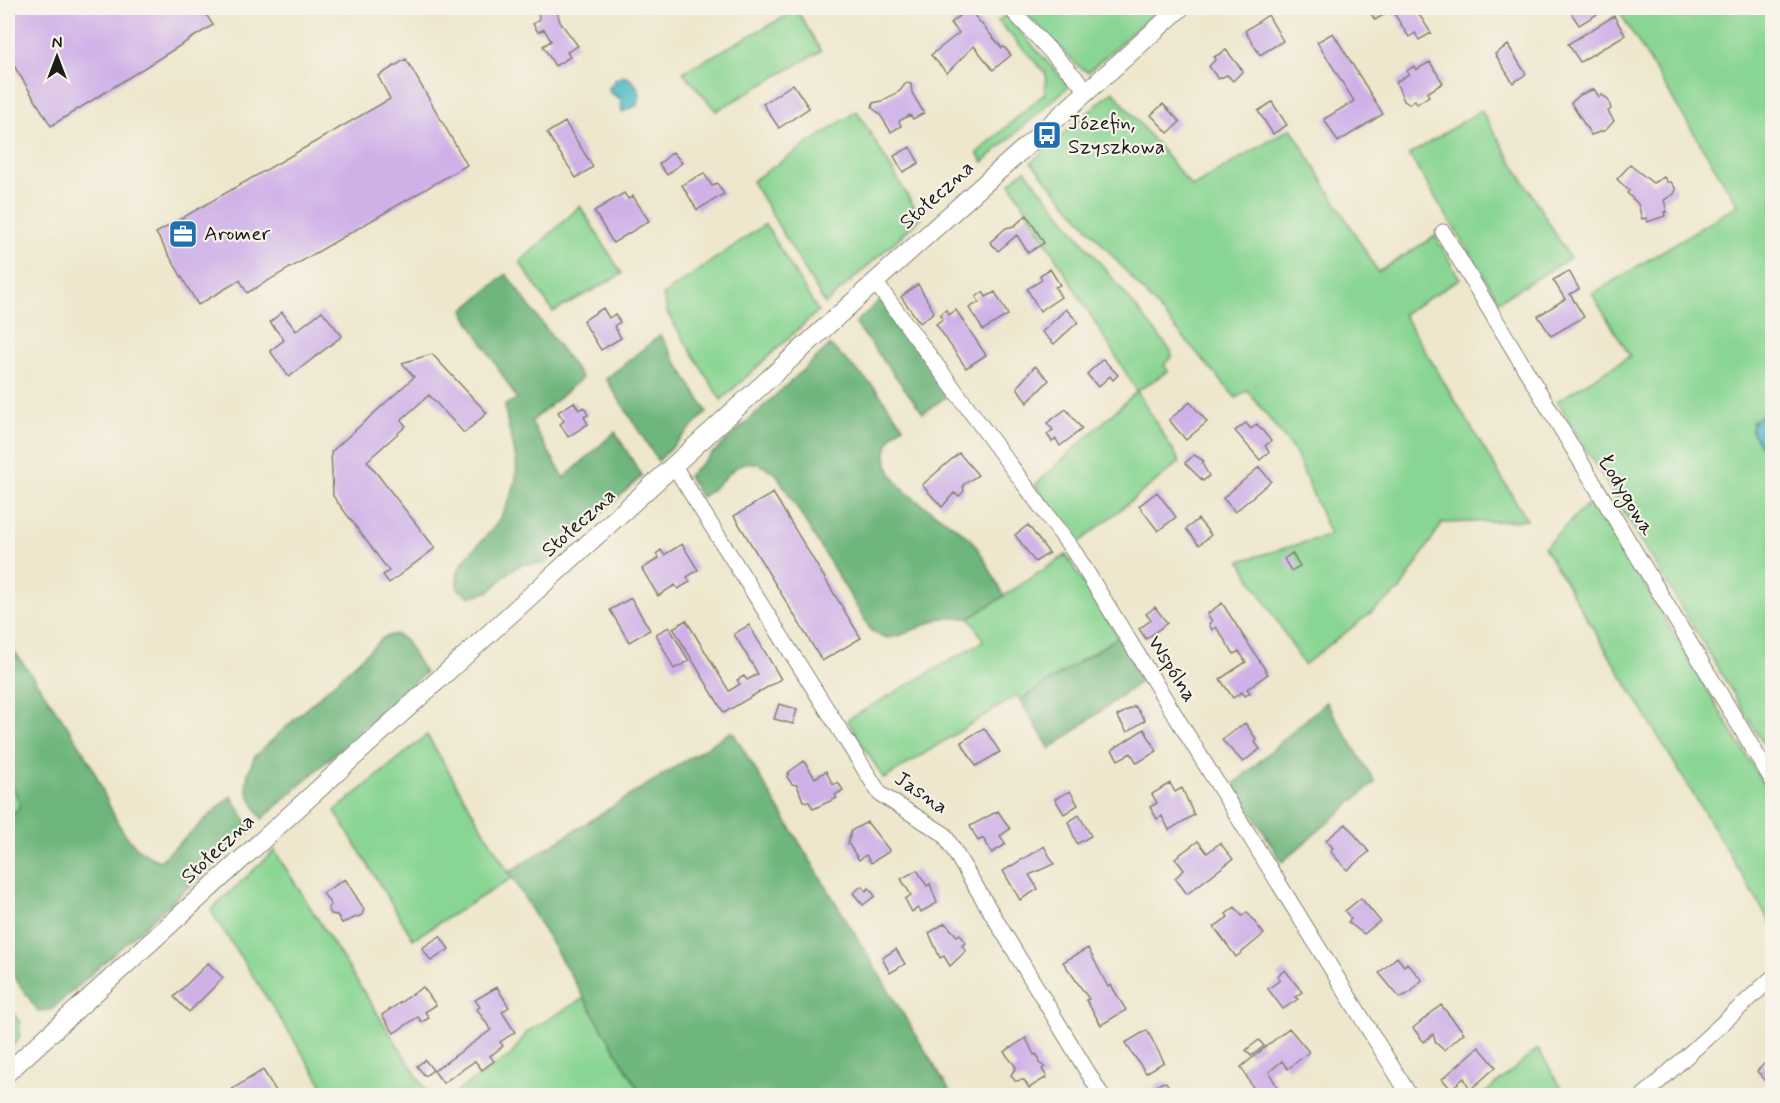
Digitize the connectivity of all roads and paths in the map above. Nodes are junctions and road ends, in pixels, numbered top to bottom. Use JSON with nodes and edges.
{"nodes":[{"id":1,"x":1010,"y":8,"type":"edge"},
{"id":2,"x":1180,"y":8,"type":"edge"},
{"id":3,"x":1087,"y":90,"type":"junction"},
{"id":4,"x":1443,"y":232,"type":"dead end"},
{"id":5,"x":874,"y":282,"type":"junction"},
{"id":6,"x":674,"y":466,"type":"junction"},
{"id":7,"x":1773,"y":780,"type":"edge"},
{"id":8,"x":1773,"y":978,"type":"edge"},
{"id":9,"x":8,"y":1072,"type":"edge"},
{"id":10,"x":1102,"y":1095,"type":"edge"},
{"id":11,"x":1410,"y":1095,"type":"edge"},
{"id":12,"x":1643,"y":1095,"type":"edge"}],
"edges":[{"from":1,"to":3,"type":"street"},
{"from":2,"to":3,"type":"street","name":"Stołeczna"},
{"from":3,"to":5,"type":"street","name":"Stołeczna"},
{"from":4,"to":7,"type":"street","name":"Łodygowa"},
{"from":5,"to":6,"type":"street","name":"Stołeczna"},
{"from":5,"to":11,"type":"street","name":"Wspólna"},
{"from":6,"to":9,"type":"street","name":"Stołeczna"},
{"from":6,"to":10,"type":"street","name":"Jasna"},
{"from":8,"to":12,"type":"street"}]}
